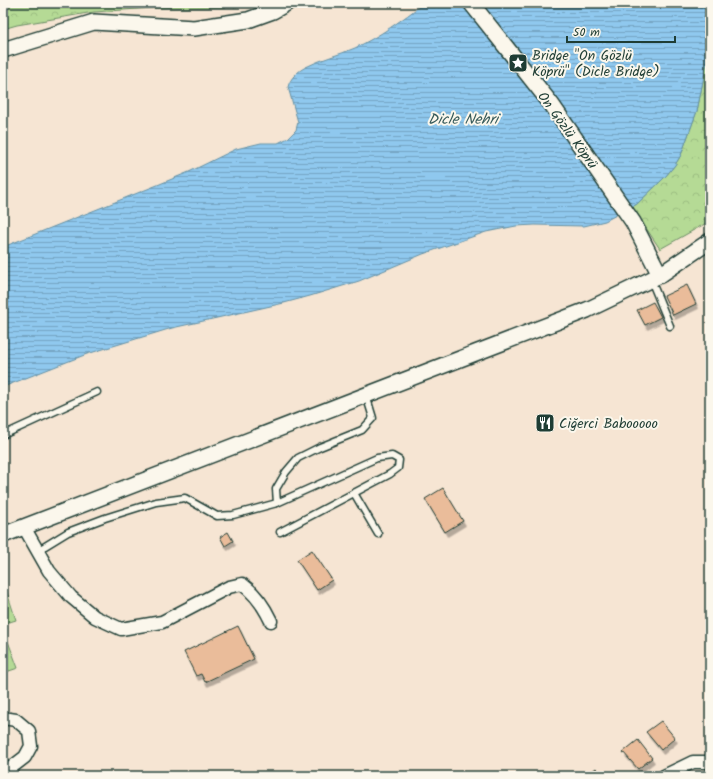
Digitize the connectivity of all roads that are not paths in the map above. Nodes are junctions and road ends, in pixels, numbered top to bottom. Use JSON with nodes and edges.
{"nodes":[{"id":1,"x":288,"y":3,"type":"edge"},
{"id":2,"x":471,"y":3,"type":"edge"},
{"id":3,"x":3,"y":50,"type":"edge"},
{"id":4,"x":710,"y":241,"type":"edge"},
{"id":5,"x":656,"y":278,"type":"junction"},
{"id":6,"x":670,"y":326,"type":"dead end"},
{"id":7,"x":97,"y":392,"type":"dead end"},
{"id":8,"x":366,"y":395,"type":"junction"},
{"id":9,"x":3,"y":435,"type":"edge"},
{"id":10,"x":354,"y":493,"type":"junction"},
{"id":11,"x":276,"y":503,"type":"junction"},
{"id":12,"x":24,"y":527,"type":"junction"},
{"id":13,"x":4,"y":532,"type":"edge"},
{"id":14,"x":280,"y":532,"type":"dead end"},
{"id":15,"x":378,"y":534,"type":"dead end"},
{"id":16,"x":37,"y":551,"type":"junction"},
{"id":17,"x":271,"y":621,"type":"dead end"},
{"id":18,"x":3,"y":718,"type":"edge"},
{"id":19,"x":710,"y":762,"type":"edge"},
{"id":20,"x":3,"y":774,"type":"edge"},
{"id":21,"x":664,"y":776,"type":"edge"}],
"edges":[{"from":1,"to":3,"type":"street"},
{"from":2,"to":5,"type":"street","name":"On Gözlü Köprü"},
{"from":4,"to":5,"type":"street"},
{"from":5,"to":6,"type":"lane"},
{"from":5,"to":8,"type":"street"},
{"from":7,"to":9,"type":"lane"},
{"from":8,"to":11,"type":"lane"},
{"from":8,"to":12,"type":"street"},
{"from":10,"to":11,"type":"lane"},
{"from":10,"to":14,"type":"lane"},
{"from":10,"to":15,"type":"lane"},
{"from":11,"to":16,"type":"lane"},
{"from":12,"to":13,"type":"street"},
{"from":12,"to":16,"type":"street"},
{"from":16,"to":17,"type":"street"},
{"from":18,"to":20,"type":"street"},
{"from":19,"to":21,"type":"street"}]}
